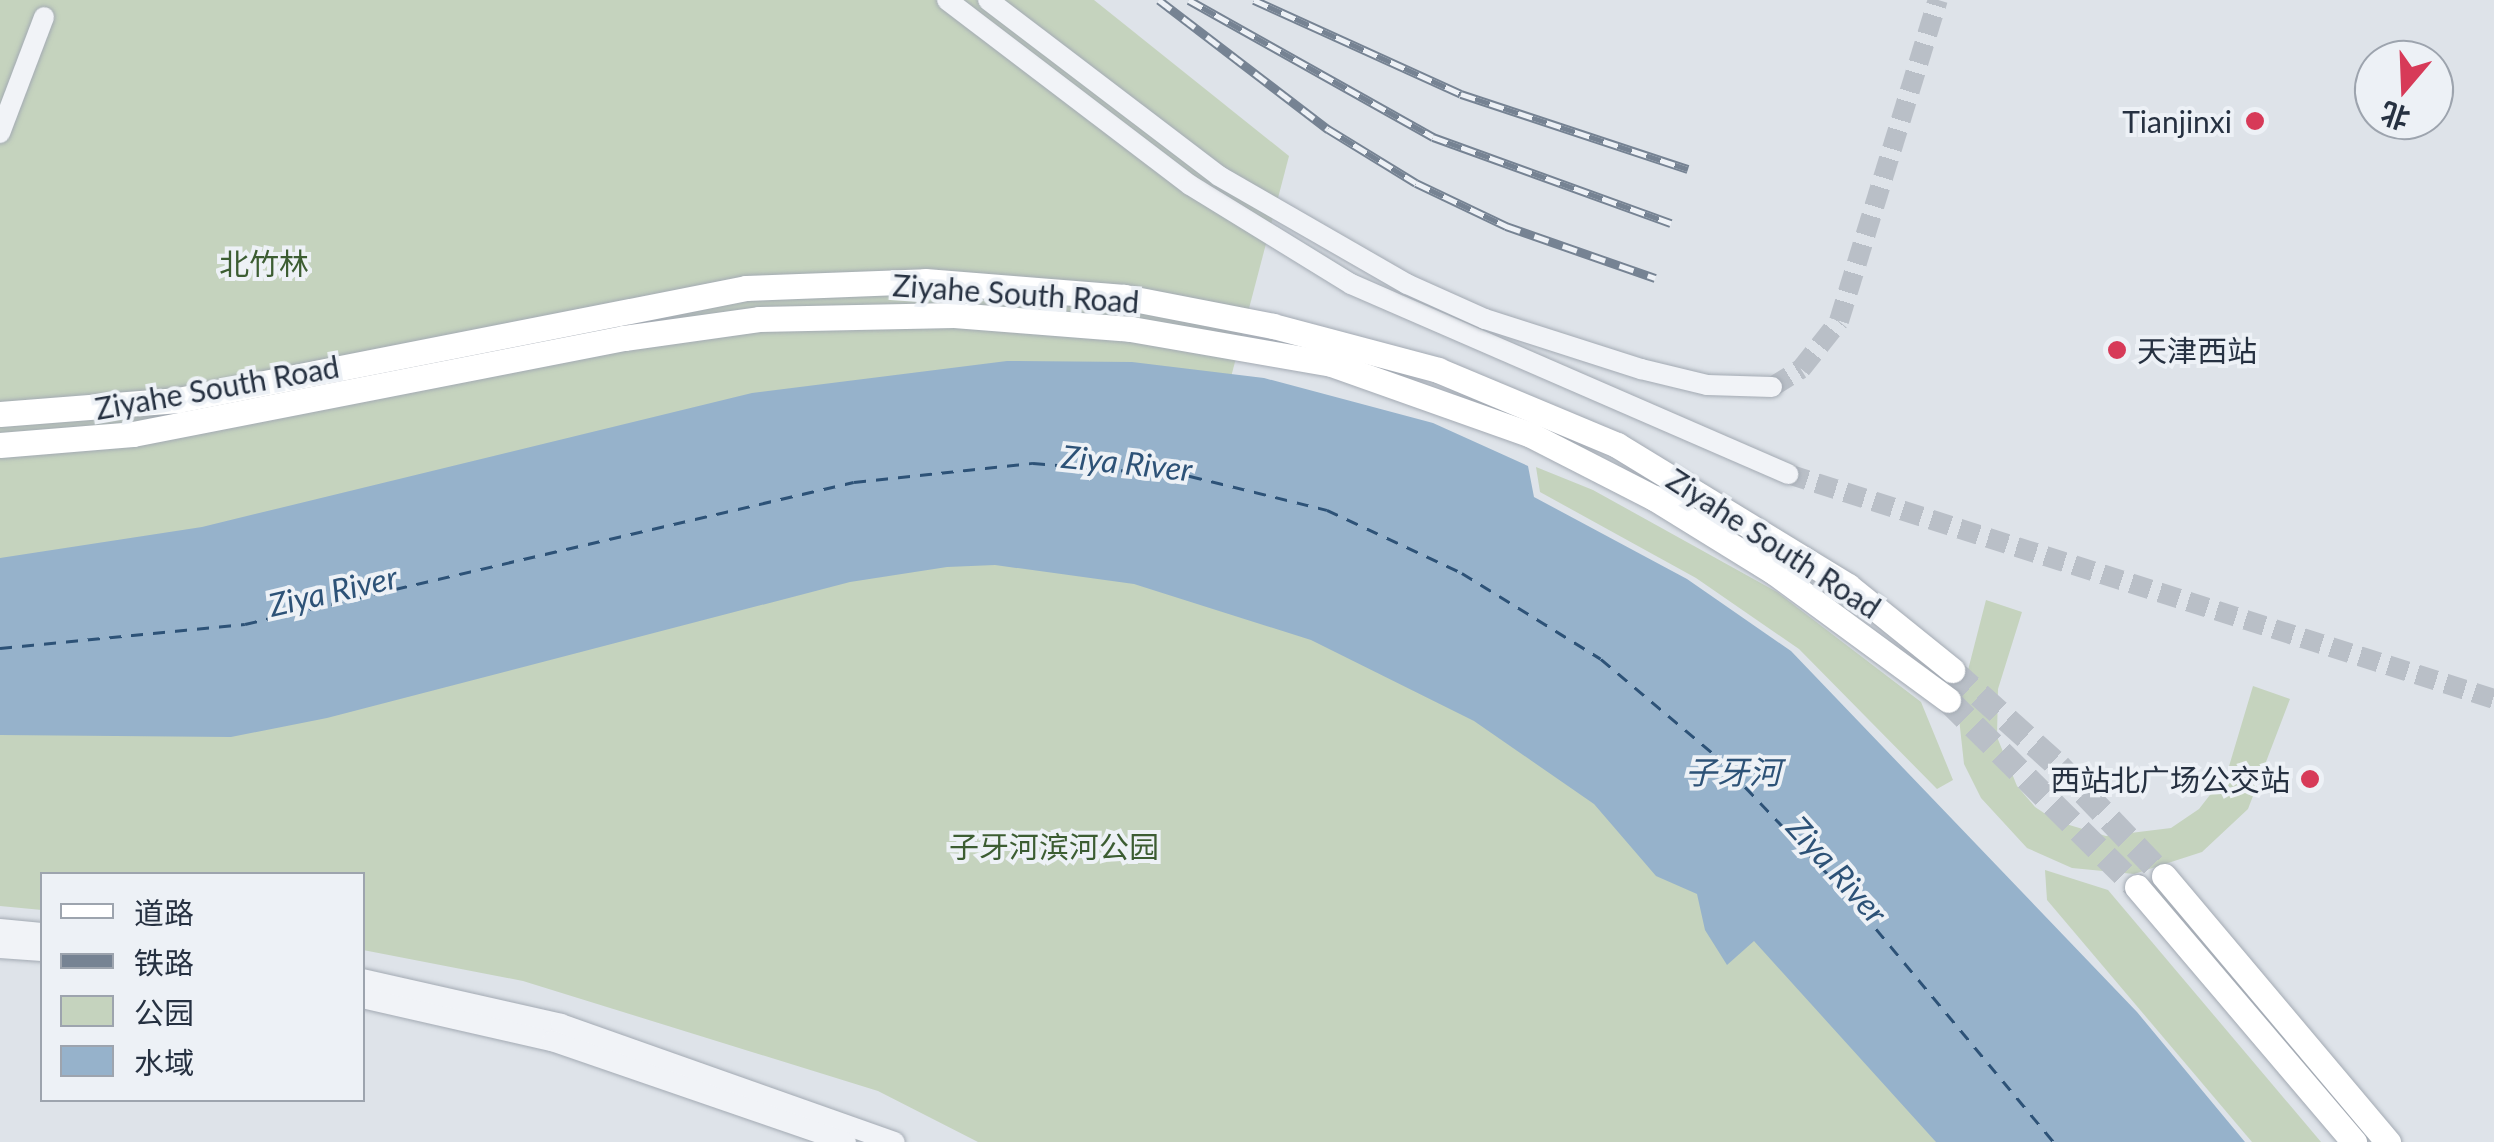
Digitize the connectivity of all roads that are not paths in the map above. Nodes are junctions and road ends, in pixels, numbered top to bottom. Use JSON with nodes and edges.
{"nodes":[{"id":1,"x":947,"y":0,"type":"edge"},
{"id":2,"x":988,"y":0,"type":"edge"},
{"id":3,"x":44,"y":17,"type":"dead end"},
{"id":4,"x":0,"y":132,"type":"edge"},
{"id":5,"x":1772,"y":387,"type":"tunnel mouth"},
{"id":6,"x":0,"y":414,"type":"edge"},
{"id":7,"x":0,"y":445,"type":"edge"},
{"id":8,"x":1788,"y":474,"type":"tunnel mouth"},
{"id":9,"x":1952,"y":670,"type":"tunnel mouth"},
{"id":10,"x":1948,"y":700,"type":"tunnel mouth"},
{"id":11,"x":2164,"y":876,"type":"tunnel mouth"},
{"id":12,"x":2137,"y":888,"type":"tunnel mouth"},
{"id":13,"x":0,"y":930,"type":"edge"},
{"id":14,"x":40,"y":933,"type":"edge"},
{"id":15,"x":0,"y":948,"type":"edge"},
{"id":16,"x":40,"y":951,"type":"edge"},
{"id":17,"x":365,"y":980,"type":"edge"},
{"id":18,"x":365,"y":999,"type":"edge"},
{"id":19,"x":846,"y":1142,"type":"edge"},
{"id":20,"x":894,"y":1142,"type":"edge"},
{"id":21,"x":2354,"y":1142,"type":"edge"},
{"id":22,"x":2388,"y":1142,"type":"edge"}],
"edges":[{"from":1,"to":8,"type":"street"},
{"from":2,"to":5,"type":"street","bridge":true},
{"from":3,"to":4,"type":"street"},
{"from":6,"to":9,"type":"main road","name":"Ziyahe South Road"},
{"from":7,"to":10,"type":"main road","name":"Ziyahe South Road"},
{"from":11,"to":22,"type":"main road"},
{"from":12,"to":21,"type":"main road"},
{"from":13,"to":14,"type":"street"},
{"from":15,"to":16,"type":"street"},
{"from":17,"to":20,"type":"street"},
{"from":18,"to":19,"type":"street"}]}
